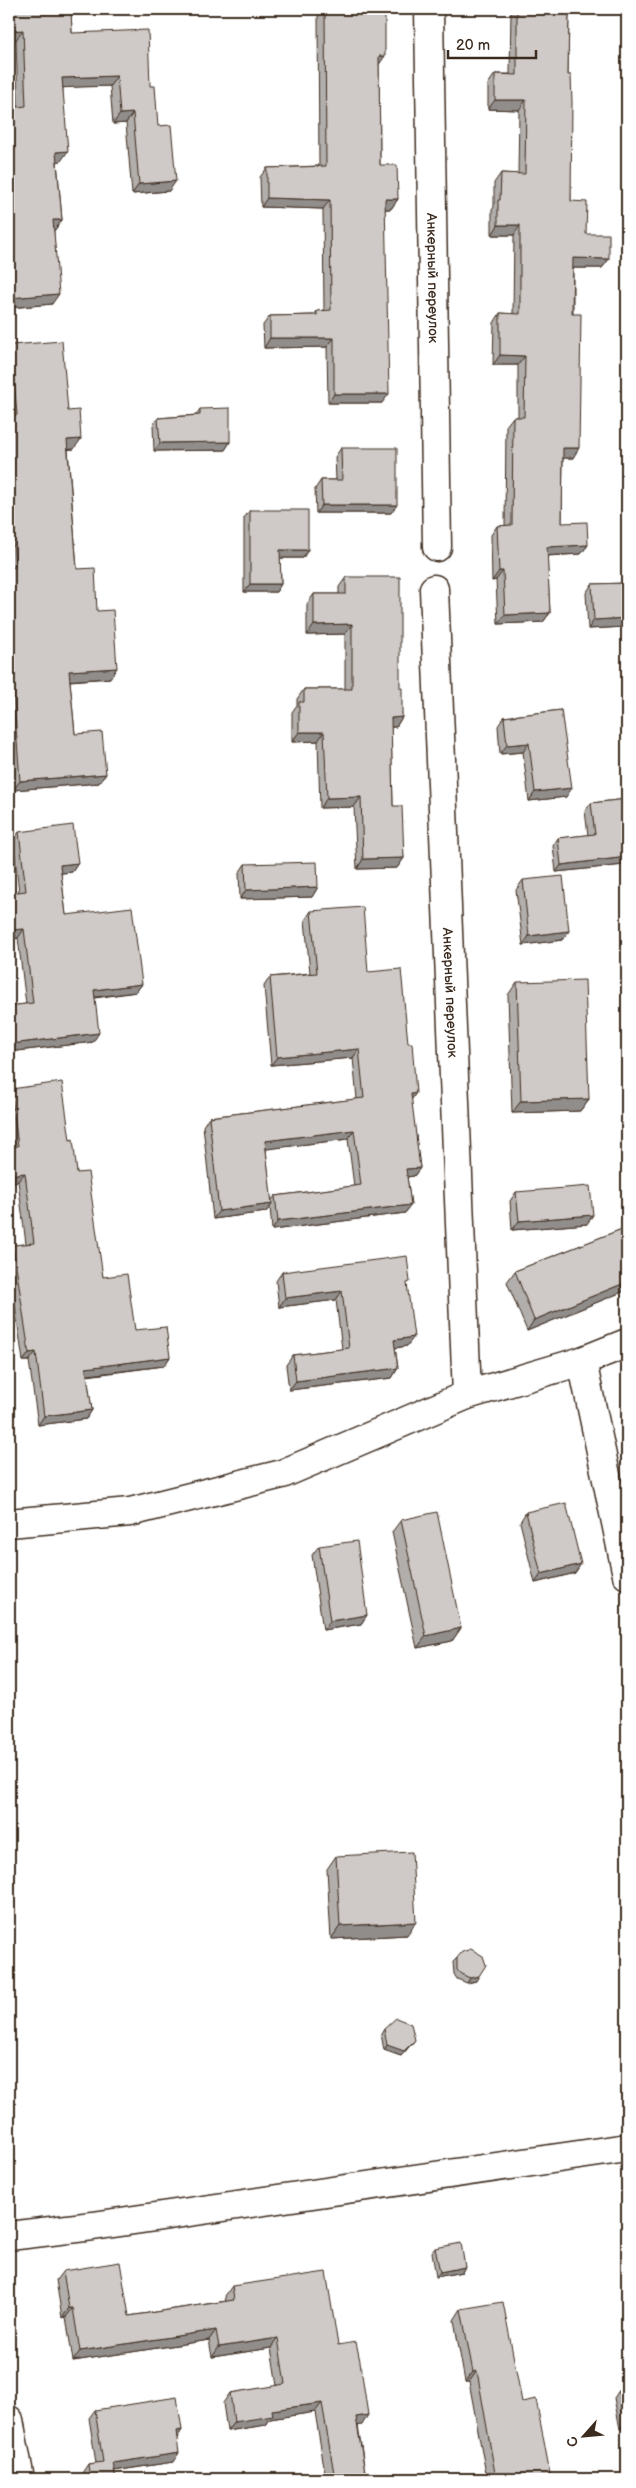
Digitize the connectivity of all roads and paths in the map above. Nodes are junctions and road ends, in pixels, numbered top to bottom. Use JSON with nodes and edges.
{"nodes":[{"id":1,"x":429,"y":9,"type":"edge"},
{"id":2,"x":437,"y":546,"type":"dead end"},
{"id":3,"x":434,"y":589,"type":"dead end"},
{"id":4,"x":627,"y":1343,"type":"edge"},
{"id":5,"x":582,"y":1362,"type":"junction"},
{"id":6,"x":467,"y":1395,"type":"junction"},
{"id":7,"x":9,"y":1523,"type":"edge"},
{"id":8,"x":627,"y":1575,"type":"edge"},
{"id":9,"x":627,"y":2148,"type":"edge"},
{"id":10,"x":9,"y":2236,"type":"edge"},
{"id":11,"x":9,"y":2420,"type":"edge"},
{"id":12,"x":20,"y":2479,"type":"edge"}],
"edges":[{"from":1,"to":2,"type":"street","name":"Анкерный переулок"},
{"from":3,"to":6,"type":"street","name":"Анкерный переулок"},
{"from":4,"to":5,"type":"street"},
{"from":5,"to":6,"type":"street"},
{"from":5,"to":8,"type":"street"},
{"from":6,"to":7,"type":"street"},
{"from":9,"to":10,"type":"street"},
{"from":11,"to":12,"type":"street"}]}
